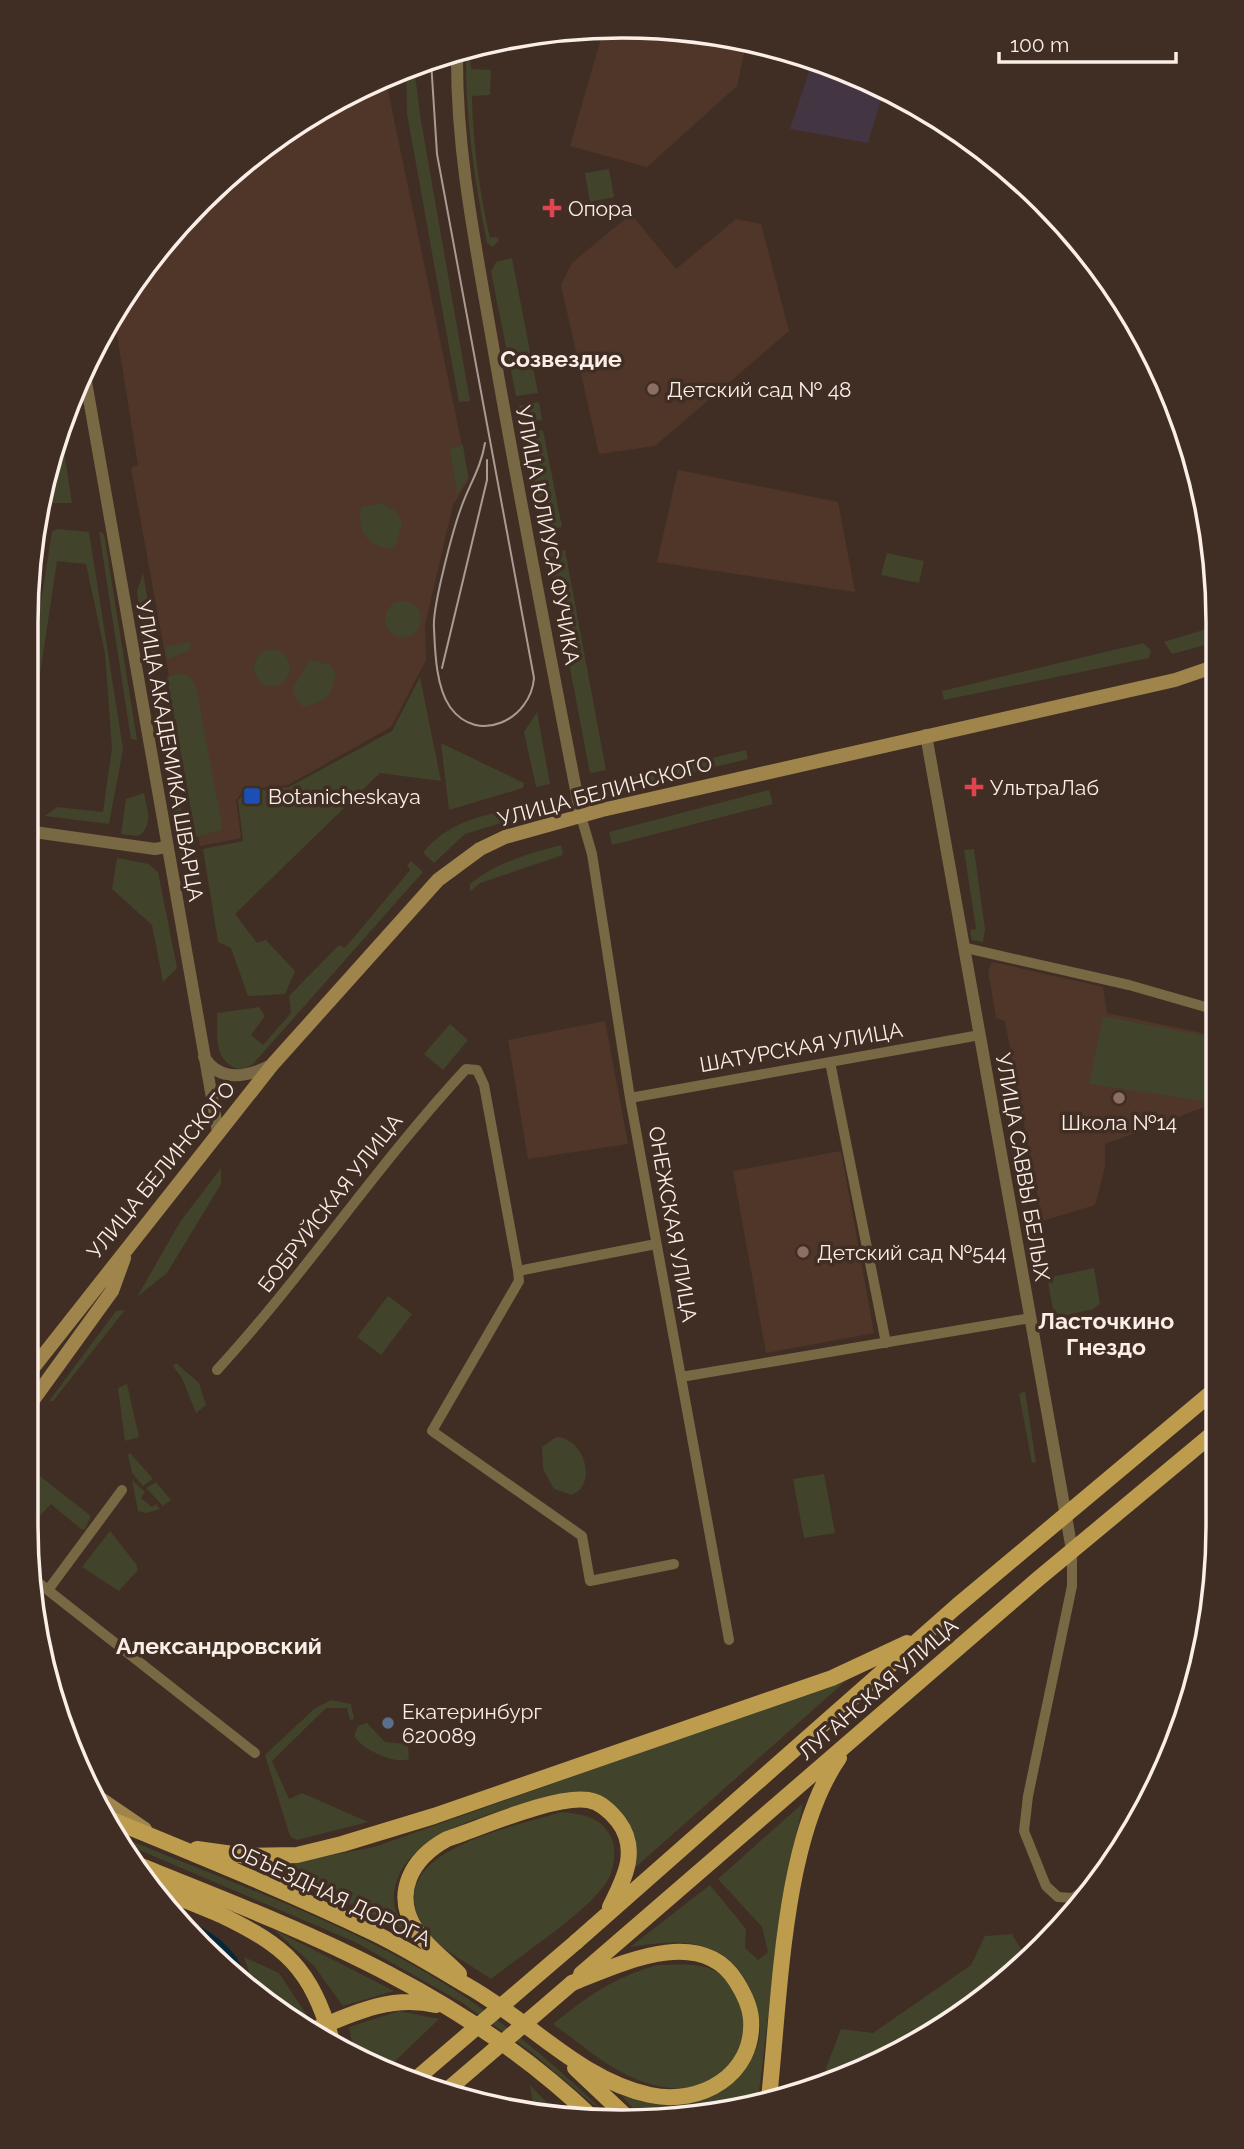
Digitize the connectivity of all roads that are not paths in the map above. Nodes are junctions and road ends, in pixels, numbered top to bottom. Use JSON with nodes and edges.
{"nodes":[{"id":1,"x":457,"y":62,"type":"edge"},
{"id":2,"x":87,"y":390,"type":"edge"},
{"id":3,"x":1206,"y":669,"type":"edge"},
{"id":4,"x":926,"y":735,"type":"junction"},
{"id":5,"x":581,"y":816,"type":"junction"},
{"id":6,"x":38,"y":833,"type":"edge"},
{"id":7,"x":166,"y":847,"type":"junction"},
{"id":8,"x":966,"y":948,"type":"junction"},
{"id":9,"x":1206,"y":1007,"type":"edge"},
{"id":10,"x":979,"y":1035,"type":"junction"},
{"id":11,"x":203,"y":1053,"type":"junction"},
{"id":12,"x":830,"y":1062,"type":"junction"},
{"id":13,"x":274,"y":1064,"type":"junction"},
{"id":14,"x":630,"y":1098,"type":"junction"},
{"id":15,"x":218,"y":1132,"type":"junction"},
{"id":16,"x":656,"y":1244,"type":"junction"},
{"id":17,"x":129,"y":1247,"type":"junction"},
{"id":18,"x":518,"y":1271,"type":"junction"},
{"id":19,"x":1031,"y":1318,"type":"junction"},
{"id":20,"x":886,"y":1343,"type":"junction"},
{"id":21,"x":38,"y":1362,"type":"edge"},
{"id":22,"x":217,"y":1370,"type":"dead end"},
{"id":23,"x":681,"y":1377,"type":"junction"},
{"id":24,"x":38,"y":1393,"type":"edge"},
{"id":25,"x":1206,"y":1397,"type":"edge"},
{"id":26,"x":1206,"y":1439,"type":"edge"},
{"id":27,"x":122,"y":1490,"type":"dead end"},
{"id":28,"x":1064,"y":1515,"type":"junction"},
{"id":29,"x":1072,"y":1550,"type":"junction"},
{"id":30,"x":674,"y":1564,"type":"dead end"},
{"id":31,"x":42,"y":1585,"type":"edge"},
{"id":32,"x":48,"y":1590,"type":"junction"},
{"id":33,"x":925,"y":1634,"type":"junction"},
{"id":34,"x":729,"y":1640,"type":"dead end"},
{"id":35,"x":871,"y":1723,"type":"junction"},
{"id":36,"x":255,"y":1753,"type":"dead end"},
{"id":37,"x":110,"y":1805,"type":"edge"},
{"id":38,"x":120,"y":1823,"type":"edge"},
{"id":39,"x":157,"y":1838,"type":"junction"},
{"id":40,"x":173,"y":1845,"type":"junction"},
{"id":41,"x":151,"y":1870,"type":"edge"},
{"id":42,"x":168,"y":1893,"type":"edge"},
{"id":43,"x":1072,"y":1898,"type":"edge"},
{"id":44,"x":604,"y":1917,"type":"junction"},
{"id":45,"x":572,"y":1983,"type":"junction"},
{"id":46,"x":476,"y":1990,"type":"junction"},
{"id":47,"x":451,"y":2008,"type":"junction"},
{"id":48,"x":322,"y":2027,"type":"edge"},
{"id":49,"x":328,"y":2031,"type":"edge"},
{"id":50,"x":556,"y":2050,"type":"junction"},
{"id":51,"x":471,"y":2069,"type":"junction"},
{"id":52,"x":421,"y":2075,"type":"edge"},
{"id":53,"x":452,"y":2085,"type":"edge"},
{"id":54,"x":458,"y":2087,"type":"edge"},
{"id":55,"x":770,"y":2092,"type":"edge"},
{"id":56,"x":583,"y":2109,"type":"edge"},
{"id":57,"x":619,"y":2110,"type":"edge"}],
"edges":[{"from":1,"to":5,"type":"street","name":"УЛИЦА ЮЛИУСА ФУЧИКА"},
{"from":2,"to":7,"type":"street","name":"УЛИЦА АКАДЕМИКА ШВАРЦА"},
{"from":3,"to":4,"type":"main road","name":"УЛИЦА БЕЛИНСКОГО"},
{"from":4,"to":5,"type":"main road","name":"УЛИЦА БЕЛИНСКОГО"},
{"from":4,"to":8,"type":"street","name":"УЛИЦА САВВЫ БЕЛЫХ"},
{"from":5,"to":13,"type":"main road","name":"УЛИЦА БЕЛИНСКОГО"},
{"from":5,"to":14,"type":"street","name":"ОНЕЖСКАЯ УЛИЦА"},
{"from":6,"to":7,"type":"street"},
{"from":7,"to":11,"type":"street","name":"УЛИЦА АКАДЕМИКА ШВАРЦА"},
{"from":8,"to":9,"type":"street"},
{"from":8,"to":10,"type":"street","name":"УЛИЦА САВВЫ БЕЛЫХ"},
{"from":10,"to":12,"type":"street","name":"ШАТУРСКАЯ УЛИЦА"},
{"from":10,"to":19,"type":"street","name":"УЛИЦА САВВЫ БЕЛЫХ"},
{"from":11,"to":13,"type":"street"},
{"from":11,"to":15,"type":"street","name":"УЛИЦА АКАДЕМИКА ШВАРЦА"},
{"from":12,"to":14,"type":"street","name":"ШАТУРСКАЯ УЛИЦА"},
{"from":12,"to":20,"type":"street"},
{"from":13,"to":15,"type":"main road","name":"УЛИЦА БЕЛИНСКОГО"},
{"from":14,"to":16,"type":"street","name":"ОНЕЖСКАЯ УЛИЦА"},
{"from":15,"to":17,"type":"main road","name":"УЛИЦА БЕЛИНСКОГО"},
{"from":16,"to":18,"type":"street"},
{"from":16,"to":23,"type":"street","name":"ОНЕЖСКАЯ УЛИЦА"},
{"from":17,"to":21,"type":"main road","name":"УЛИЦА БЕЛИНСКОГО"},
{"from":17,"to":24,"type":"main road"},
{"from":18,"to":22,"type":"street","name":"БОБРУЙСКАЯ УЛИЦА"},
{"from":18,"to":30,"type":"street"},
{"from":19,"to":20,"type":"street"},
{"from":19,"to":28,"type":"street","name":"УЛИЦА САВВЫ БЕЛЫХ"},
{"from":20,"to":23,"type":"street"},
{"from":23,"to":34,"type":"street","name":"ОНЕЖСКАЯ УЛИЦА"},
{"from":25,"to":28,"type":"main road","name":"ЛУГАНСКАЯ УЛИЦА"},
{"from":26,"to":29,"type":"main road","name":"ЛУГАНСКАЯ УЛИЦА"},
{"from":27,"to":32,"type":"street"},
{"from":28,"to":29,"type":"street","name":"УЛИЦА САВВЫ БЕЛЫХ"},
{"from":28,"to":33,"type":"main road","name":"ЛУГАНСКАЯ УЛИЦА"},
{"from":29,"to":35,"type":"main road","name":"ЛУГАНСКАЯ УЛИЦА"},
{"from":29,"to":43,"type":"street","name":"УЛИЦА САВВЫ БЕЛЫХ"},
{"from":31,"to":32,"type":"street"},
{"from":32,"to":36,"type":"street"},
{"from":33,"to":40,"type":"main road"},
{"from":33,"to":44,"type":"main road","name":"ЛУГАНСКАЯ УЛИЦА"},
{"from":35,"to":45,"type":"main road","name":"ЛУГАНСКАЯ УЛИЦА"},
{"from":35,"to":55,"type":"main road"},
{"from":37,"to":39,"type":"main road"},
{"from":38,"to":39,"type":"main road","name":"ОБЪЕЗДНАЯ ДОРОГА"},
{"from":39,"to":40,"type":"main road","name":"ОБЪЕЗДНАЯ ДОРОГА"},
{"from":40,"to":46,"type":"main road","name":"ОБЪЕЗДНАЯ ДОРОГА"},
{"from":41,"to":47,"type":"main road"},
{"from":42,"to":49,"type":"main road","bridge":true},
{"from":44,"to":46,"type":"main road"},
{"from":44,"to":52,"type":"main road","name":"ЛУГАНСКАЯ УЛИЦА","bridge":true},
{"from":45,"to":50,"type":"main road"},
{"from":45,"to":51,"type":"main road","name":"ЛУГАНСКАЯ УЛИЦА","bridge":true},
{"from":46,"to":50,"type":"main road","name":"ОБЪЕЗДНАЯ ДОРОГА"},
{"from":47,"to":48,"type":"main road"},
{"from":47,"to":56,"type":"main road"},
{"from":50,"to":57,"type":"main road"},
{"from":51,"to":53,"type":"main road","bridge":true},
{"from":51,"to":54,"type":"main road","bridge":true}]}
